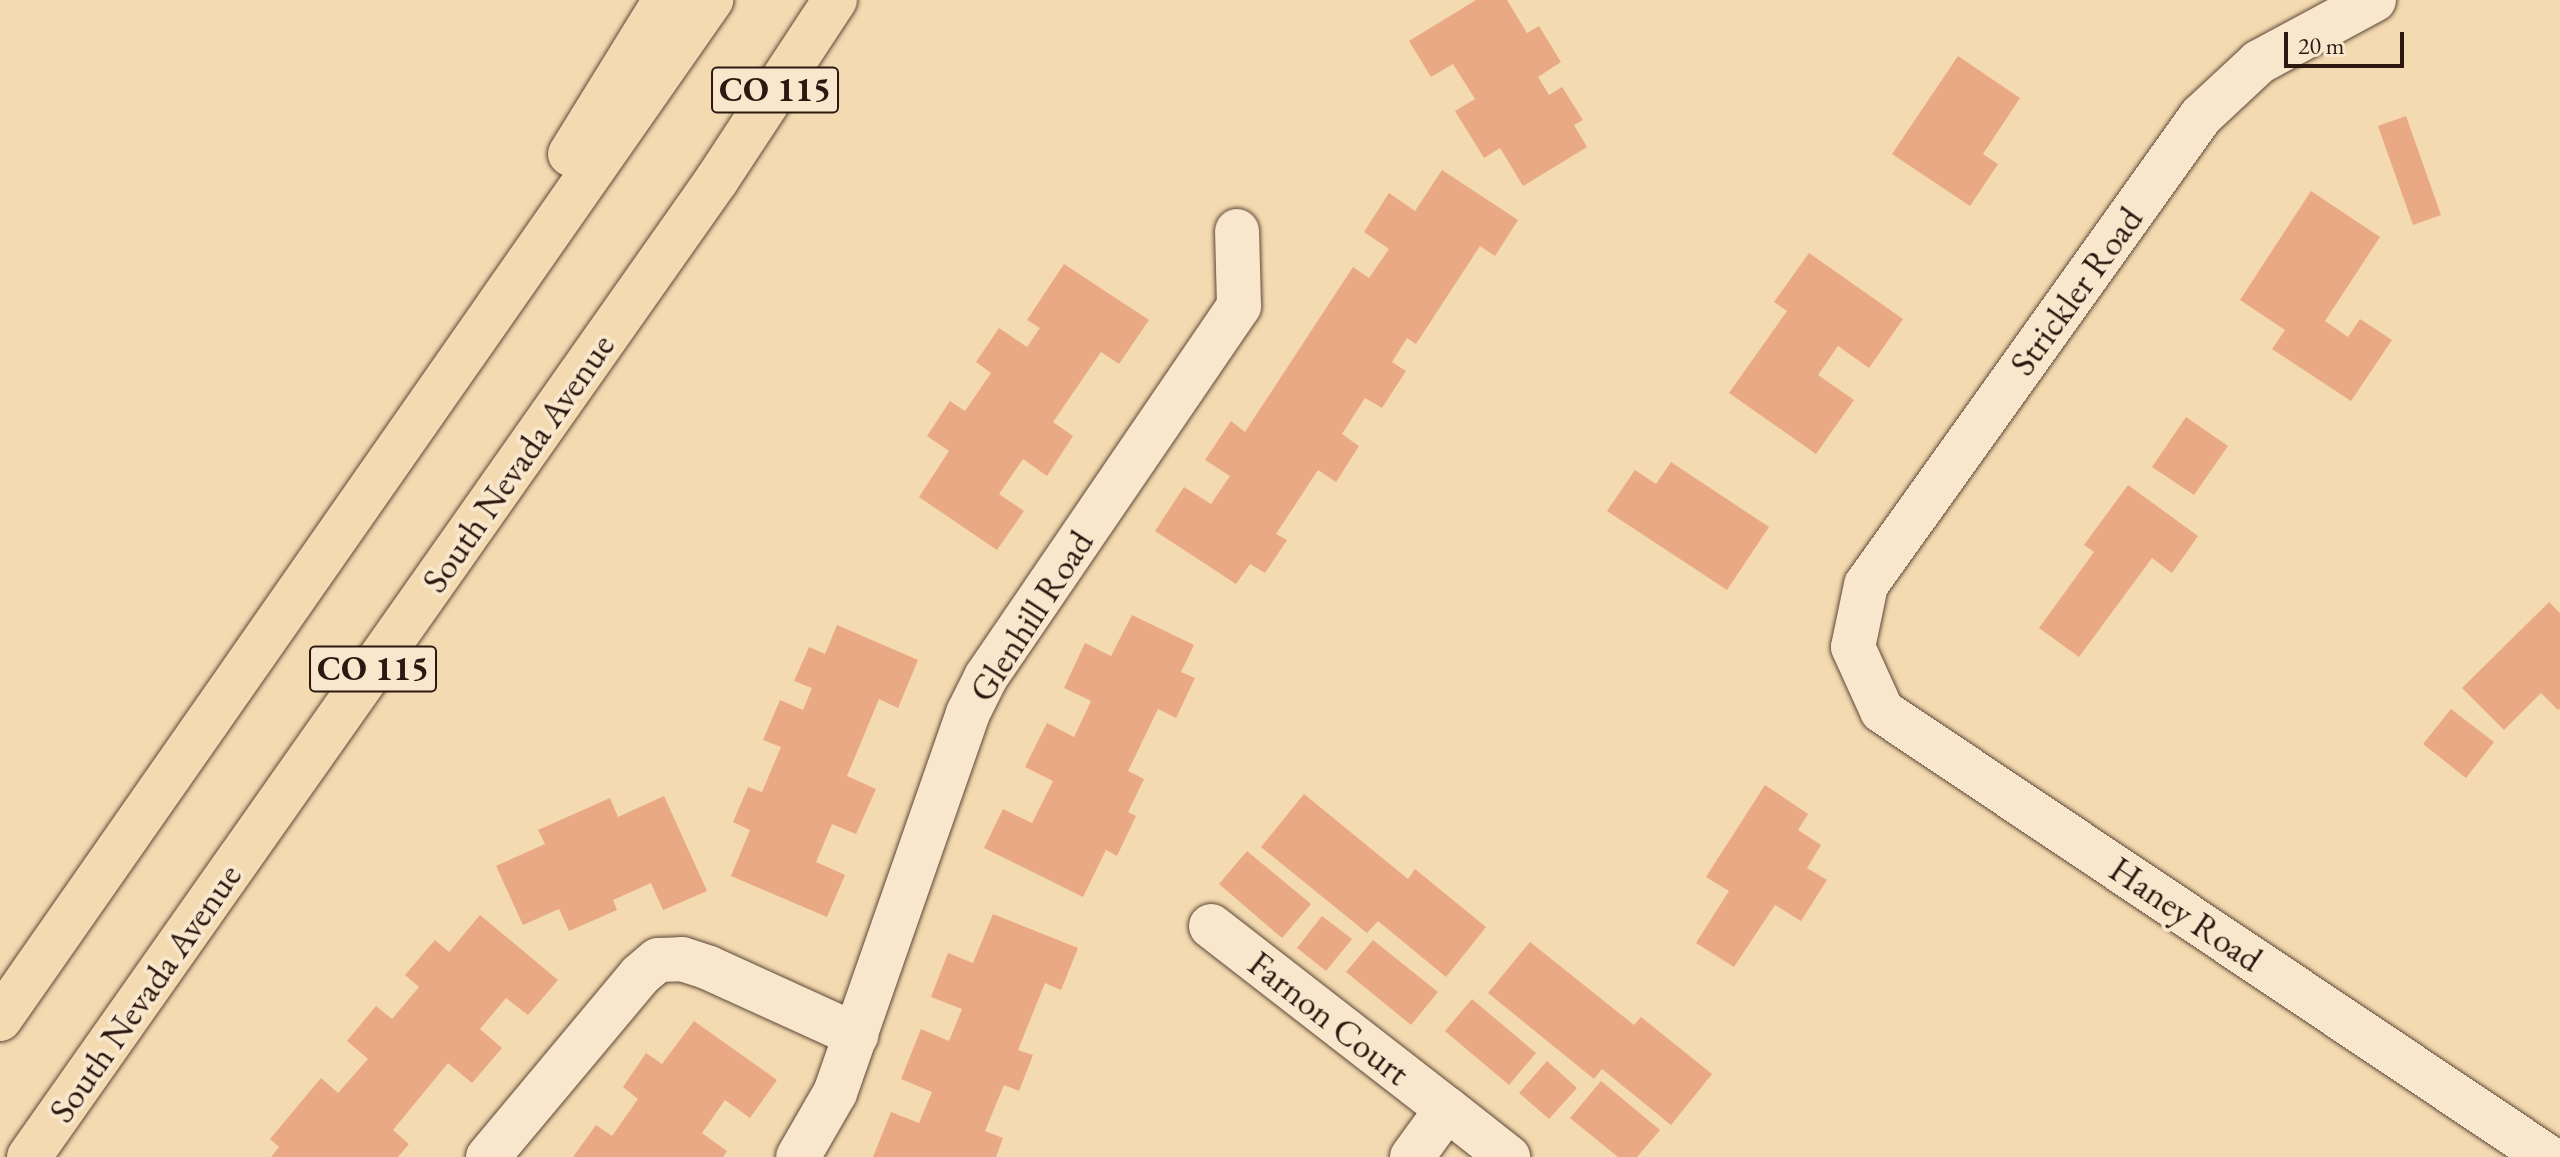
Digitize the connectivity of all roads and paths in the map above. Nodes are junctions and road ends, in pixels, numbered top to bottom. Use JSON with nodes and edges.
{"nodes":[{"id":1,"x":665,"y":0,"type":"edge"},
{"id":2,"x":711,"y":0,"type":"edge"},
{"id":3,"x":835,"y":0,"type":"edge"},
{"id":4,"x":866,"y":0,"type":"edge"},
{"id":5,"x":2374,"y":0,"type":"edge"},
{"id":6,"x":716,"y":181,"type":"junction"},
{"id":7,"x":1237,"y":231,"type":"dead end"},
{"id":8,"x":323,"y":559,"type":"junction"},
{"id":9,"x":1853,"y":647,"type":"joint"},
{"id":10,"x":1211,"y":926,"type":"dead end"},
{"id":11,"x":0,"y":1019,"type":"edge"},
{"id":12,"x":856,"y":1035,"type":"junction"},
{"id":13,"x":1447,"y":1109,"type":"junction"},
{"id":14,"x":29,"y":1157,"type":"edge"},
{"id":15,"x":488,"y":1157,"type":"edge"},
{"id":16,"x":798,"y":1157,"type":"edge"},
{"id":17,"x":1412,"y":1157,"type":"edge"},
{"id":18,"x":1508,"y":1157,"type":"edge"},
{"id":19,"x":2548,"y":1157,"type":"edge"}],
"edges":[{"from":1,"to":8,"type":"highway"},
{"from":2,"to":8,"type":"highway","number":"CO 115"},
{"from":3,"to":6,"type":"highway","name":"South Nevada Avenue","number":"CO 115"},
{"from":4,"to":6,"type":"highway"},
{"from":5,"to":9,"type":"street","name":"Strickler Road"},
{"from":6,"to":14,"type":"highway","name":"South Nevada Avenue","number":"CO 115"},
{"from":7,"to":12,"type":"street","name":"Glenhill Road"},
{"from":8,"to":11,"type":"highway","number":"CO 115"},
{"from":9,"to":19,"type":"street","name":"Haney Road"},
{"from":10,"to":13,"type":"street","name":"Farnon Court"},
{"from":12,"to":15,"type":"street"},
{"from":12,"to":16,"type":"street","name":"Glenhill Road"},
{"from":13,"to":17,"type":"street","name":"Farnon Court"},
{"from":13,"to":18,"type":"street","name":"Farnon Court"}]}
